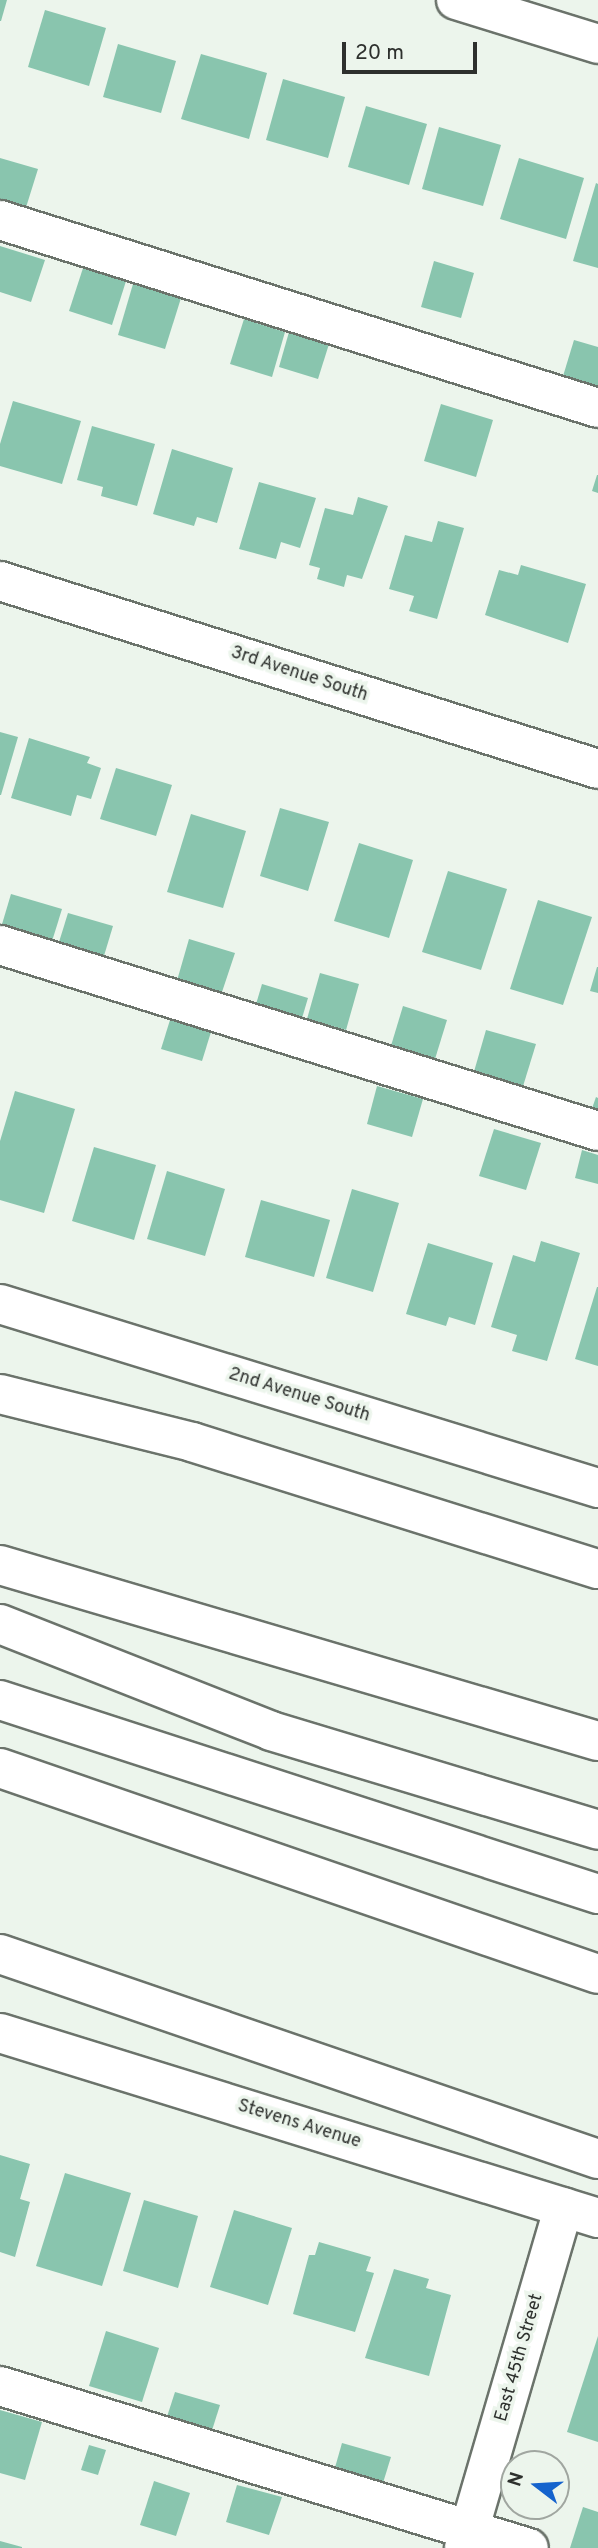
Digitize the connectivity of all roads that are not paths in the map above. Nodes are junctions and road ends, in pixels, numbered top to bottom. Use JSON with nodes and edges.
{"nodes":[{"id":1,"x":456,"y":0,"type":"edge"},
{"id":2,"x":598,"y":44,"type":"edge"},
{"id":3,"x":0,"y":220,"type":"edge"},
{"id":4,"x":598,"y":408,"type":"edge"},
{"id":5,"x":0,"y":581,"type":"edge"},
{"id":6,"x":598,"y":769,"type":"edge"},
{"id":7,"x":0,"y":945,"type":"edge"},
{"id":8,"x":598,"y":1131,"type":"edge"},
{"id":9,"x":0,"y":1304,"type":"edge"},
{"id":10,"x":0,"y":1394,"type":"edge"},
{"id":11,"x":598,"y":1488,"type":"edge"},
{"id":12,"x":0,"y":1565,"type":"edge"},
{"id":13,"x":598,"y":1569,"type":"edge"},
{"id":14,"x":0,"y":1624,"type":"edge"},
{"id":15,"x":0,"y":1700,"type":"edge"},
{"id":16,"x":598,"y":1741,"type":"edge"},
{"id":17,"x":0,"y":1768,"type":"edge"},
{"id":18,"x":598,"y":1830,"type":"edge"},
{"id":19,"x":598,"y":1894,"type":"edge"},
{"id":20,"x":0,"y":1954,"type":"edge"},
{"id":21,"x":598,"y":1974,"type":"edge"},
{"id":22,"x":0,"y":2033,"type":"edge"},
{"id":23,"x":598,"y":2158,"type":"edge"},
{"id":24,"x":581,"y":2213,"type":"edge"},
{"id":25,"x":0,"y":2386,"type":"edge"},
{"id":26,"x":467,"y":2539,"type":"edge"},
{"id":27,"x":529,"y":2548,"type":"edge"}],
"edges":[{"from":1,"to":2,"type":"main road"},
{"from":3,"to":4,"type":"main road"},
{"from":5,"to":6,"type":"main road","name":"3rd Avenue South"},
{"from":7,"to":8,"type":"main road"},
{"from":9,"to":11,"type":"main road","name":"2nd Avenue South"},
{"from":10,"to":13,"type":"main road"},
{"from":12,"to":16,"type":"main road"},
{"from":14,"to":18,"type":"main road"},
{"from":15,"to":19,"type":"main road"},
{"from":17,"to":21,"type":"main road"},
{"from":20,"to":23,"type":"main road"},
{"from":22,"to":24,"type":"main road","name":"Stevens Avenue"},
{"from":24,"to":26,"type":"main road","name":"East 45th Street"},
{"from":25,"to":26,"type":"main road"},
{"from":26,"to":27,"type":"main road"}]}
